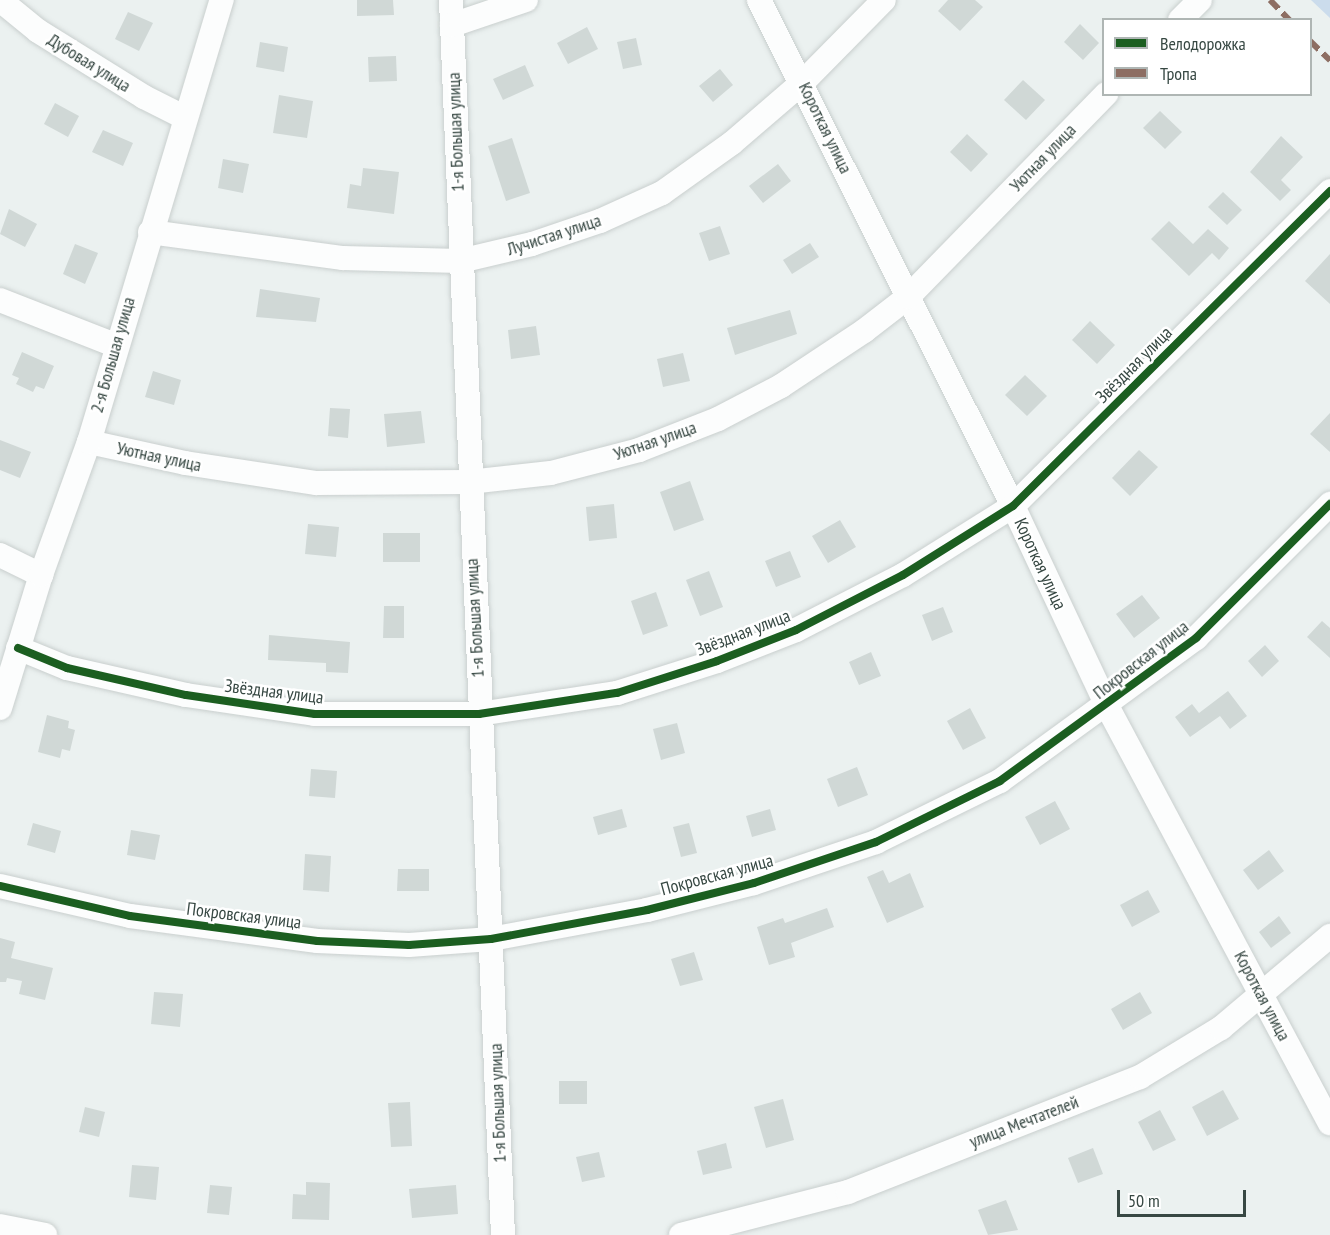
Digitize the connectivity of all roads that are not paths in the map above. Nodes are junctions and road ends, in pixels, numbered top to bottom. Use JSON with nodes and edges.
{"nodes":[{"id":1,"x":0,"y":0,"type":"edge"},
{"id":2,"x":222,"y":0,"type":"edge"},
{"id":3,"x":451,"y":0,"type":"edge"},
{"id":4,"x":526,"y":0,"type":"edge"},
{"id":5,"x":759,"y":0,"type":"edge"},
{"id":6,"x":884,"y":0,"type":"edge"},
{"id":7,"x":1200,"y":0,"type":"edge"},
{"id":8,"x":1182,"y":18,"type":"edge"},
{"id":9,"x":452,"y":25,"type":"junction"},
{"id":10,"x":803,"y":82,"type":"junction"},
{"id":11,"x":1104,"y":96,"type":"edge"},
{"id":12,"x":184,"y":117,"type":"junction"},
{"id":13,"x":1330,"y":191,"type":"edge"},
{"id":14,"x":150,"y":232,"type":"junction"},
{"id":15,"x":460,"y":261,"type":"junction"},
{"id":16,"x":908,"y":297,"type":"junction"},
{"id":17,"x":0,"y":300,"type":"edge"},
{"id":18,"x":115,"y":345,"type":"junction"},
{"id":19,"x":89,"y":442,"type":"junction"},
{"id":20,"x":469,"y":482,"type":"junction"},
{"id":21,"x":1330,"y":504,"type":"edge"},
{"id":22,"x":1013,"y":506,"type":"junction"},
{"id":23,"x":0,"y":555,"type":"edge"},
{"id":24,"x":41,"y":575,"type":"junction"},
{"id":25,"x":18,"y":648,"type":"junction"},
{"id":26,"x":1107,"y":706,"type":"junction"},
{"id":27,"x":0,"y":708,"type":"edge"},
{"id":28,"x":479,"y":714,"type":"junction"},
{"id":29,"x":0,"y":886,"type":"edge"},
{"id":30,"x":1330,"y":936,"type":"edge"},
{"id":31,"x":491,"y":939,"type":"junction"},
{"id":32,"x":1261,"y":995,"type":"junction"},
{"id":33,"x":1330,"y":1123,"type":"edge"},
{"id":34,"x":0,"y":1226,"type":"edge"},
{"id":35,"x":45,"y":1235,"type":"edge"},
{"id":36,"x":503,"y":1235,"type":"edge"},
{"id":37,"x":681,"y":1235,"type":"edge"}],
"edges":[{"from":1,"to":12,"type":"street","name":"Дубовая улица"},
{"from":2,"to":12,"type":"street","name":"2-я Большая улица"},
{"from":3,"to":9,"type":"street","name":"1-я Большая улица"},
{"from":4,"to":9,"type":"street"},
{"from":5,"to":10,"type":"street","name":"Короткая улица"},
{"from":6,"to":10,"type":"street","name":"Лучистая улица"},
{"from":7,"to":8,"type":"street"},
{"from":9,"to":15,"type":"street","name":"1-я Большая улица"},
{"from":10,"to":15,"type":"street","name":"Лучистая улица"},
{"from":10,"to":16,"type":"street","name":"Короткая улица"},
{"from":11,"to":16,"type":"street","name":"Уютная улица"},
{"from":12,"to":14,"type":"street","name":"2-я Большая улица"},
{"from":13,"to":22,"type":"street","name":"Звёздная улица"},
{"from":14,"to":15,"type":"street","name":"Лучистая улица"},
{"from":14,"to":18,"type":"street","name":"2-я Большая улица"},
{"from":15,"to":20,"type":"street","name":"1-я Большая улица"},
{"from":16,"to":20,"type":"street","name":"Уютная улица"},
{"from":16,"to":22,"type":"street","name":"Короткая улица"},
{"from":17,"to":18,"type":"street"},
{"from":18,"to":19,"type":"street","name":"2-я Большая улица"},
{"from":19,"to":20,"type":"street","name":"Уютная улица"},
{"from":19,"to":24,"type":"street","name":"2-я Большая улица"},
{"from":20,"to":28,"type":"street","name":"1-я Большая улица"},
{"from":21,"to":26,"type":"street","name":"Покровская улица"},
{"from":22,"to":26,"type":"street","name":"Короткая улица"},
{"from":22,"to":28,"type":"street","name":"Звёздная улица"},
{"from":23,"to":24,"type":"street"},
{"from":24,"to":25,"type":"street","name":"2-я Большая улица"},
{"from":25,"to":27,"type":"street","name":"2-я Большая улица"},
{"from":25,"to":28,"type":"street","name":"Звёздная улица"},
{"from":26,"to":31,"type":"street","name":"Покровская улица"},
{"from":26,"to":32,"type":"street","name":"Короткая улица"},
{"from":28,"to":31,"type":"street","name":"1-я Большая улица"},
{"from":29,"to":31,"type":"street","name":"Покровская улица"},
{"from":30,"to":32,"type":"street","name":"улица Мечтателей"},
{"from":31,"to":36,"type":"street","name":"1-я Большая улица"},
{"from":32,"to":33,"type":"street","name":"Короткая улица"},
{"from":32,"to":37,"type":"street","name":"улица Мечтателей"},
{"from":34,"to":35,"type":"street"}]}
